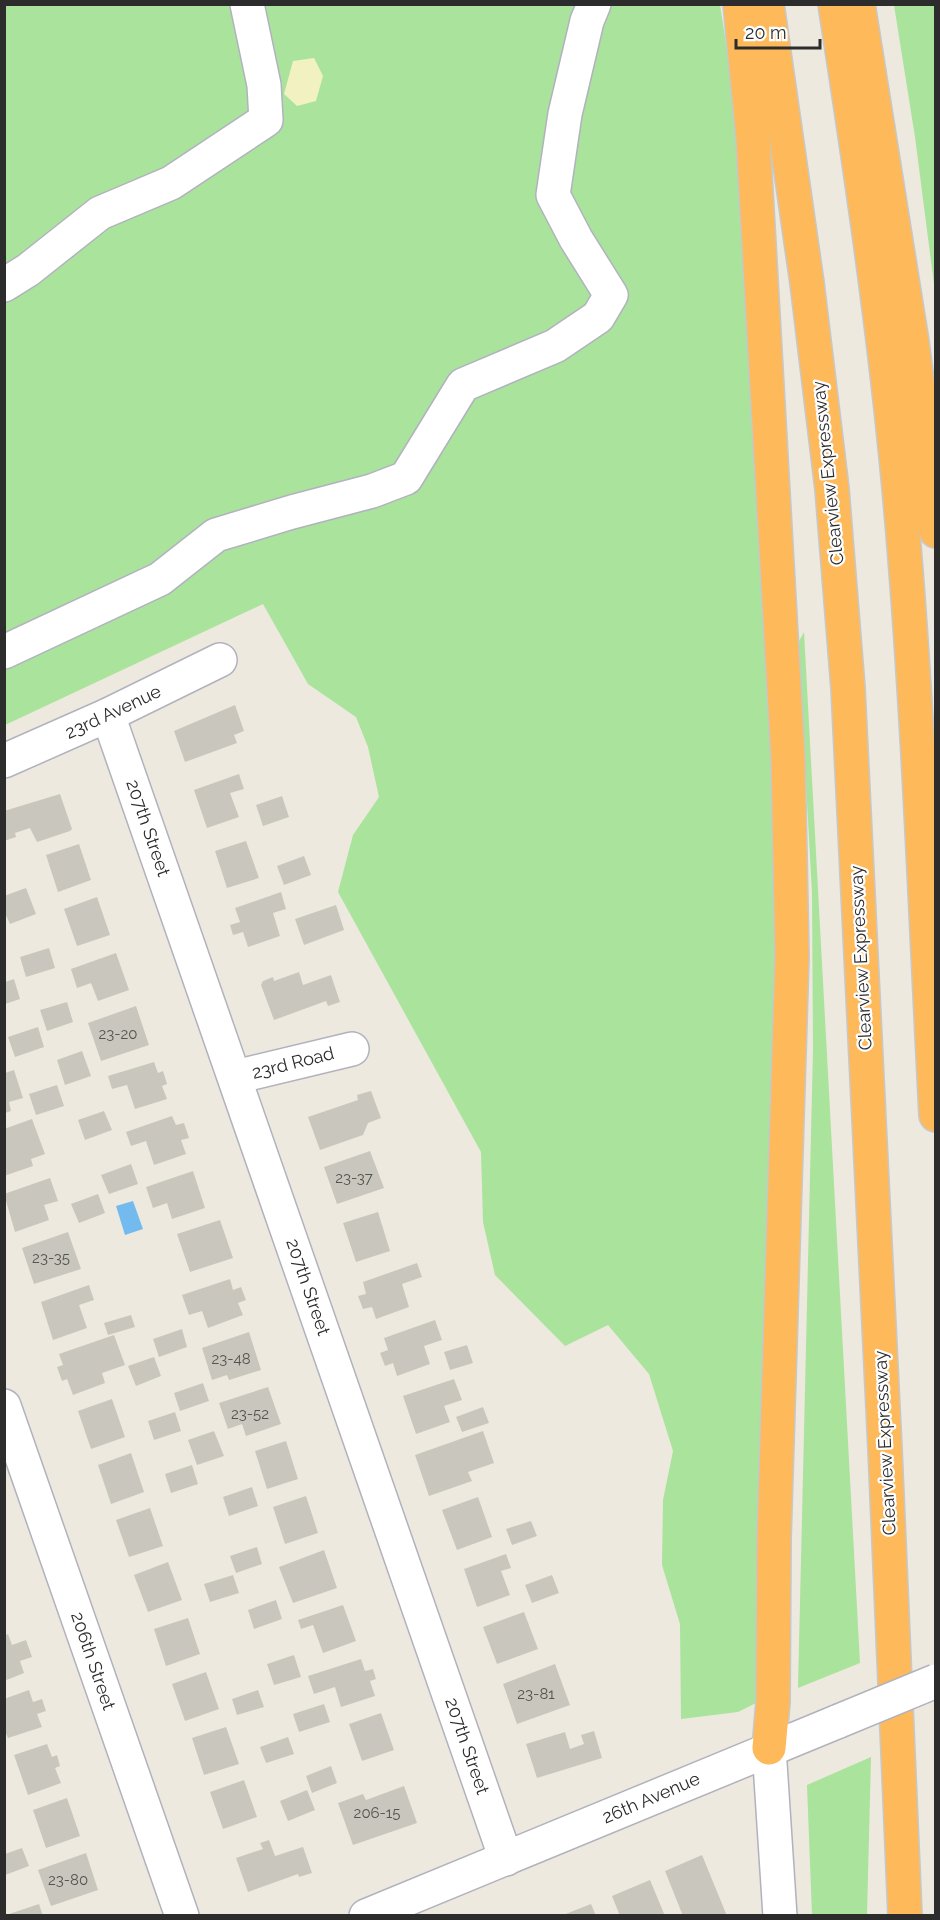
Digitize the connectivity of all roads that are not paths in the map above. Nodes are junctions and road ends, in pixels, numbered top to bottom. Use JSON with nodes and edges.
{"nodes":[{"id":1,"x":247,"y":4,"type":"edge"},
{"id":2,"x":594,"y":4,"type":"edge"},
{"id":3,"x":740,"y":4,"type":"edge"},
{"id":4,"x":767,"y":4,"type":"edge"},
{"id":5,"x":835,"y":4,"type":"edge"},
{"id":6,"x":858,"y":4,"type":"edge"},
{"id":7,"x":4,"y":285,"type":"edge"},
{"id":8,"x":936,"y":531,"type":"edge"},
{"id":9,"x":4,"y":652,"type":"edge"},
{"id":10,"x":220,"y":660,"type":"dead end"},
{"id":11,"x":108,"y":715,"type":"junction"},
{"id":12,"x":4,"y":761,"type":"edge"},
{"id":13,"x":352,"y":1049,"type":"dead end"},
{"id":14,"x":235,"y":1077,"type":"junction"},
{"id":15,"x":936,"y":1115,"type":"edge"},
{"id":16,"x":4,"y":1406,"type":"edge"},
{"id":17,"x":936,"y":1681,"type":"edge"},
{"id":18,"x":769,"y":1748,"type":"junction"},
{"id":19,"x":506,"y":1859,"type":"junction"},
{"id":20,"x":182,"y":1916,"type":"edge"},
{"id":21,"x":366,"y":1916,"type":"edge"},
{"id":22,"x":780,"y":1916,"type":"edge"},
{"id":23,"x":905,"y":1916,"type":"edge"}],
"edges":[{"from":1,"to":7,"type":"street"},
{"from":2,"to":9,"type":"street"},
{"from":3,"to":18,"type":"highway"},
{"from":4,"to":23,"type":"highway","name":"Clearview Expressway"},
{"from":5,"to":15,"type":"highway"},
{"from":6,"to":8,"type":"highway"},
{"from":10,"to":11,"type":"street","name":"23rd Avenue"},
{"from":11,"to":12,"type":"street","name":"23rd Avenue"},
{"from":11,"to":14,"type":"street","name":"207th Street"},
{"from":13,"to":14,"type":"street","name":"23rd Road"},
{"from":14,"to":19,"type":"street","name":"207th Street"},
{"from":16,"to":20,"type":"street","name":"206th Street"},
{"from":17,"to":18,"type":"street","name":"26th Avenue","bridge":true},
{"from":18,"to":19,"type":"street","name":"26th Avenue"},
{"from":18,"to":22,"type":"street"},
{"from":19,"to":21,"type":"street","name":"26th Avenue"}]}
